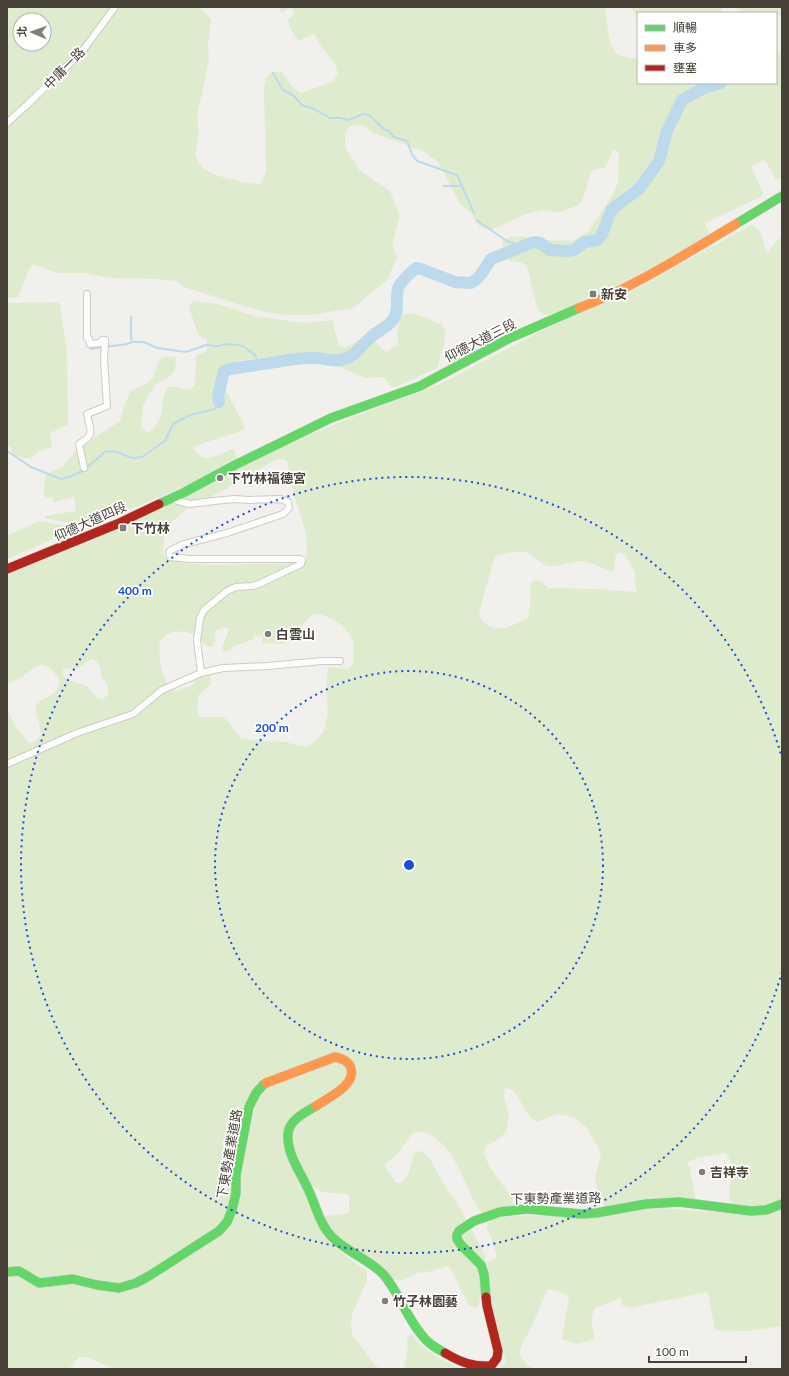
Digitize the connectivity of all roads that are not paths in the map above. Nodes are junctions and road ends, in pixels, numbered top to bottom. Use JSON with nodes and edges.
{"nodes":[{"id":1,"x":115,"y":7,"type":"edge"},
{"id":2,"x":7,"y":123,"type":"edge"},
{"id":3,"x":782,"y":196,"type":"edge"},
{"id":4,"x":87,"y":294,"type":"dead end"},
{"id":5,"x":84,"y":468,"type":"dead end"},
{"id":6,"x":183,"y":493,"type":"joint"},
{"id":7,"x":172,"y":498,"type":"junction"},
{"id":8,"x":7,"y":569,"type":"edge"},
{"id":9,"x":340,"y":661,"type":"dead end"},
{"id":10,"x":201,"y":673,"type":"junction"},
{"id":11,"x":7,"y":764,"type":"edge"},
{"id":12,"x":782,"y":1204,"type":"edge"},
{"id":13,"x":7,"y":1272,"type":"edge"}],
"edges":[{"from":1,"to":2,"type":"street","name":"中庸一路"},
{"from":3,"to":6,"type":"street","name":"仰德大道三段"},
{"from":4,"to":5,"type":"street"},
{"from":6,"to":7,"type":"street","name":"仰德大道四段"},
{"from":7,"to":8,"type":"street","name":"仰德大道四段"},
{"from":7,"to":10,"type":"street"},
{"from":9,"to":10,"type":"street"},
{"from":10,"to":11,"type":"street"},
{"from":12,"to":13,"type":"street","name":"下東勢產業道路"}]}
